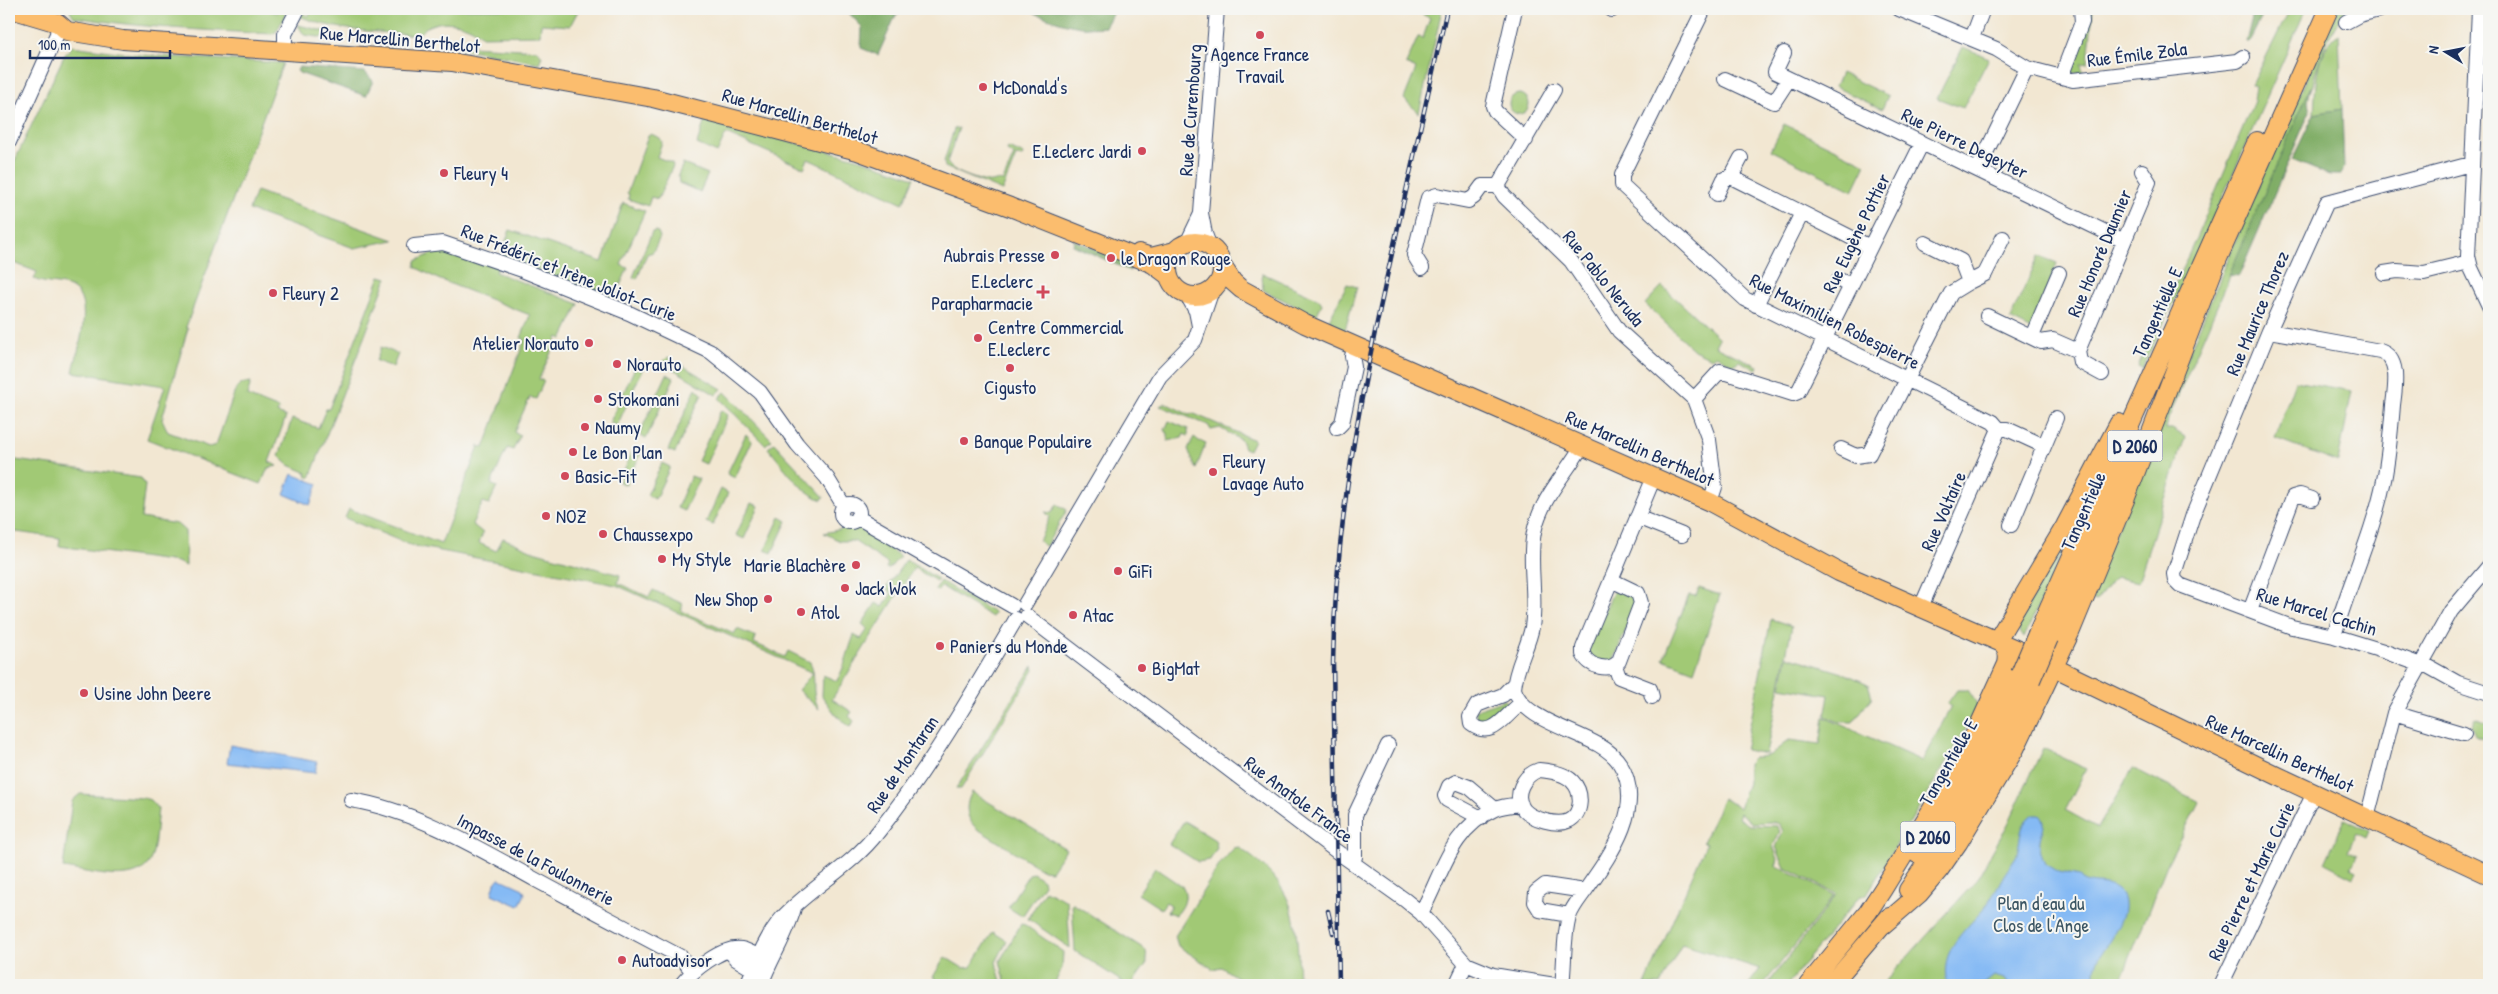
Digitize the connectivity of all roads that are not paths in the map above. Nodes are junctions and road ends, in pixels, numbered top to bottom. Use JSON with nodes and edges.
{"nodes":[{"id":1,"x":11,"y":9,"type":"edge"},
{"id":2,"x":298,"y":9,"type":"edge"},
{"id":3,"x":1217,"y":9,"type":"edge"},
{"id":4,"x":1515,"y":9,"type":"edge"},
{"id":5,"x":1704,"y":9,"type":"edge"},
{"id":6,"x":1900,"y":9,"type":"edge"},
{"id":7,"x":1982,"y":9,"type":"edge"},
{"id":8,"x":2081,"y":9,"type":"edge"},
{"id":9,"x":2316,"y":9,"type":"edge"},
{"id":10,"x":2329,"y":9,"type":"edge"},
{"id":11,"x":2383,"y":9,"type":"edge"},
{"id":12,"x":2480,"y":9,"type":"edge"},
{"id":13,"x":2346,"y":22,"type":"dead end"},
{"id":14,"x":58,"y":23,"type":"junction"},
{"id":15,"x":1972,"y":38,"type":"junction"},
{"id":16,"x":285,"y":41,"type":"junction"},
{"id":17,"x":1784,"y":53,"type":"dead end"},
{"id":18,"x":2243,"y":57,"type":"dead end"},
{"id":19,"x":2027,"y":68,"type":"junction"},
{"id":20,"x":2061,"y":77,"type":"junction"},
{"id":21,"x":1725,"y":79,"type":"dead end"},
{"id":22,"x":1789,"y":79,"type":"junction"},
{"id":23,"x":1554,"y":90,"type":"dead end"},
{"id":24,"x":1526,"y":140,"type":"junction"},
{"id":25,"x":9,"y":142,"type":"edge"},
{"id":26,"x":1922,"y":143,"type":"junction"},
{"id":27,"x":1741,"y":158,"type":"dead end"},
{"id":28,"x":2472,"y":166,"type":"junction"},
{"id":29,"x":1978,"y":169,"type":"junction"},
{"id":30,"x":2142,"y":171,"type":"dead end"},
{"id":31,"x":1731,"y":177,"type":"junction"},
{"id":32,"x":1498,"y":186,"type":"junction"},
{"id":33,"x":1717,"y":194,"type":"dead end"},
{"id":34,"x":1802,"y":213,"type":"junction"},
{"id":35,"x":1202,"y":214,"type":"junction"},
{"id":36,"x":2003,"y":238,"type":"dead end"},
{"id":37,"x":2124,"y":241,"type":"junction"},
{"id":38,"x":1924,"y":243,"type":"dead end"},
{"id":39,"x":414,"y":246,"type":"dead end"},
{"id":40,"x":1210,"y":247,"type":"junction"},
{"id":41,"x":1870,"y":247,"type":"junction"},
{"id":42,"x":1178,"y":249,"type":"junction"},
{"id":43,"x":2220,"y":253,"type":"junction"},
{"id":44,"x":2470,"y":262,"type":"junction"},
{"id":45,"x":1221,"y":264,"type":"junction"},
{"id":46,"x":1422,"y":268,"type":"dead end"},
{"id":47,"x":2059,"y":273,"type":"dead end"},
{"id":48,"x":2384,"y":273,"type":"dead end"},
{"id":49,"x":1169,"y":276,"type":"junction"},
{"id":50,"x":1969,"y":282,"type":"junction"},
{"id":51,"x":1213,"y":288,"type":"junction"},
{"id":52,"x":1241,"y":289,"type":"junction"},
{"id":53,"x":1187,"y":295,"type":"junction"},
{"id":54,"x":1756,"y":305,"type":"junction"},
{"id":55,"x":2489,"y":306,"type":"edge"},
{"id":56,"x":1987,"y":316,"type":"dead end"},
{"id":57,"x":1199,"y":330,"type":"junction"},
{"id":58,"x":2269,"y":331,"type":"junction"},
{"id":59,"x":2033,"y":334,"type":"dead end"},
{"id":60,"x":1825,"y":338,"type":"junction"},
{"id":61,"x":1355,"y":345,"type":"junction"},
{"id":62,"x":2078,"y":351,"type":"junction"},
{"id":63,"x":2102,"y":374,"type":"dead end"},
{"id":64,"x":2151,"y":376,"type":"junction"},
{"id":65,"x":1908,"y":380,"type":"junction"},
{"id":66,"x":1694,"y":399,"type":"junction"},
{"id":67,"x":2056,"y":418,"type":"dead end"},
{"id":68,"x":1337,"y":428,"type":"dead end"},
{"id":69,"x":1999,"y":429,"type":"junction"},
{"id":70,"x":1582,"y":446,"type":"junction"},
{"id":71,"x":2044,"y":446,"type":"junction"},
{"id":72,"x":1841,"y":449,"type":"dead end"},
{"id":73,"x":1654,"y":477,"type":"junction"},
{"id":74,"x":2312,"y":499,"type":"dead end"},
{"id":75,"x":1710,"y":502,"type":"junction"},
{"id":76,"x":858,"y":516,"type":"joint"},
{"id":77,"x":1637,"y":517,"type":"junction"},
{"id":78,"x":2011,"y":524,"type":"dead end"},
{"id":79,"x":1682,"y":536,"type":"dead end"},
{"id":80,"x":2489,"y":566,"type":"edge"},
{"id":81,"x":1611,"y":580,"type":"junction"},
{"id":82,"x":2175,"y":580,"type":"joint"},
{"id":83,"x":1920,"y":607,"type":"junction"},
{"id":84,"x":1020,"y":611,"type":"junction"},
{"id":85,"x":2250,"y":611,"type":"junction"},
{"id":86,"x":2043,"y":636,"type":"junction"},
{"id":87,"x":2334,"y":636,"type":"junction"},
{"id":88,"x":1999,"y":640,"type":"junction"},
{"id":89,"x":2020,"y":651,"type":"dead end"},
{"id":90,"x":2421,"y":664,"type":"junction"},
{"id":91,"x":1615,"y":666,"type":"junction"},
{"id":92,"x":2056,"y":669,"type":"junction"},
{"id":93,"x":2025,"y":677,"type":"junction"},
{"id":94,"x":1514,"y":684,"type":"junction"},
{"id":95,"x":2489,"y":694,"type":"edge"},
{"id":96,"x":1652,"y":697,"type":"dead end"},
{"id":97,"x":1522,"y":702,"type":"junction"},
{"id":98,"x":2394,"y":713,"type":"junction"},
{"id":99,"x":2464,"y":734,"type":"dead end"},
{"id":100,"x":1388,"y":745,"type":"dead end"},
{"id":101,"x":2314,"y":793,"type":"junction"},
{"id":102,"x":351,"y":800,"type":"dead end"},
{"id":103,"x":1521,"y":804,"type":"junction"},
{"id":104,"x":1495,"y":809,"type":"junction"},
{"id":105,"x":1481,"y":818,"type":"junction"},
{"id":106,"x":2366,"y":818,"type":"junction"},
{"id":107,"x":1352,"y":862,"type":"junction"},
{"id":108,"x":2489,"y":875,"type":"edge"},
{"id":109,"x":1585,"y":891,"type":"junction"},
{"id":110,"x":794,"y":908,"type":"junction"},
{"id":111,"x":1421,"y":913,"type":"junction"},
{"id":112,"x":1569,"y":916,"type":"junction"},
{"id":113,"x":1883,"y":925,"type":"junction"},
{"id":114,"x":756,"y":963,"type":"junction"},
{"id":115,"x":1466,"y":964,"type":"junction"},
{"id":116,"x":692,"y":971,"type":"junction"},
{"id":117,"x":681,"y":985,"type":"edge"},
{"id":118,"x":747,"y":985,"type":"edge"},
{"id":119,"x":761,"y":985,"type":"edge"},
{"id":120,"x":1456,"y":985,"type":"edge"},
{"id":121,"x":1555,"y":985,"type":"edge"},
{"id":122,"x":1562,"y":985,"type":"edge"},
{"id":123,"x":1808,"y":985,"type":"edge"},
{"id":124,"x":1814,"y":985,"type":"edge"},
{"id":125,"x":1831,"y":985,"type":"edge"},
{"id":126,"x":2221,"y":985,"type":"edge"}],
"edges":[{"from":1,"to":14,"type":"main road"},
{"from":2,"to":16,"type":"street"},
{"from":3,"to":35,"type":"street","name":"Rue de Curembourg"},
{"from":4,"to":24,"type":"street"},
{"from":5,"to":54,"type":"street","name":"Rue Maximilien Robespierre"},
{"from":6,"to":15,"type":"street","name":"Rue Émile Zola"},
{"from":7,"to":15,"type":"street"},
{"from":8,"to":20,"type":"street"},
{"from":9,"to":64,"type":"main road","name":"Tangentielle E","number":"D 2060"},
{"from":10,"to":43,"type":"main road","name":"Tangentielle","number":"D 2060"},
{"from":11,"to":13,"type":"street"},
{"from":12,"to":28,"type":"street"},
{"from":14,"to":16,"type":"main road","name":"Rue Marcellin Berthelot"},
{"from":14,"to":25,"type":"street"},
{"from":14,"to":49,"type":"main road","name":"Rue Marcellin Berthelot"},
{"from":15,"to":19,"type":"street","name":"Rue Émile Zola"},
{"from":16,"to":42,"type":"main road","name":"Rue Marcellin Berthelot"},
{"from":17,"to":22,"type":"street"},
{"from":18,"to":20,"type":"street","name":"Rue Émile Zola"},
{"from":19,"to":20,"type":"street","name":"Rue Émile Zola"},
{"from":19,"to":29,"type":"street"},
{"from":21,"to":22,"type":"street"},
{"from":22,"to":26,"type":"street","name":"Rue Pierre Degeyter"},
{"from":23,"to":24,"type":"street"},
{"from":24,"to":32,"type":"street"},
{"from":26,"to":29,"type":"street","name":"Rue Pierre Degeyter"},
{"from":26,"to":41,"type":"street","name":"Rue Eugène Pottier"},
{"from":27,"to":31,"type":"street"},
{"from":28,"to":44,"type":"street"},
{"from":28,"to":58,"type":"street","name":"Rue Maurice Thorez"},
{"from":29,"to":37,"type":"street","name":"Rue Pierre Degeyter"},
{"from":30,"to":37,"type":"street","name":"Rue Honoré Daumier"},
{"from":31,"to":33,"type":"street"},
{"from":31,"to":34,"type":"street"},
{"from":32,"to":46,"type":"street"},
{"from":32,"to":66,"type":"street","name":"Rue Pablo Neruda"},
{"from":34,"to":41,"type":"street"},
{"from":34,"to":54,"type":"street"},
{"from":35,"to":40,"type":"street","name":"Rue de Curembourg"},
{"from":35,"to":42,"type":"street","name":"Rue de Curembourg"},
{"from":36,"to":50,"type":"street"},
{"from":37,"to":62,"type":"street","name":"Rue Honoré Daumier"},
{"from":38,"to":50,"type":"street"},
{"from":39,"to":76,"type":"street","name":"Rue Frédéric et Irène Joliot-Curie"},
{"from":40,"to":42,"type":"main road","name":"Rue Marcellin Berthelot"},
{"from":40,"to":45,"type":"main road","name":"Rue Marcellin Berthelot"},
{"from":41,"to":60,"type":"street","name":"Rue Eugène Pottier"},
{"from":42,"to":49,"type":"main road"},
{"from":43,"to":86,"type":"main road","name":"Tangentielle","number":"D 2060"},
{"from":43,"to":92,"type":"main road"},
{"from":44,"to":48,"type":"street"},
{"from":44,"to":55,"type":"street"},
{"from":45,"to":51,"type":"main road"},
{"from":45,"to":52,"type":"main road","name":"Rue Marcellin Berthelot"},
{"from":47,"to":59,"type":"street","name":"Rue Honoré Daumier"},
{"from":49,"to":53,"type":"main road","name":"Rue Marcellin Berthelot"},
{"from":50,"to":65,"type":"street"},
{"from":51,"to":52,"type":"main road","name":"Rue Marcellin Berthelot"},
{"from":51,"to":53,"type":"main road","name":"Rue Marcellin Berthelot"},
{"from":51,"to":57,"type":"street","name":"Rue de Montaran"},
{"from":52,"to":61,"type":"main road","name":"Rue Marcellin Berthelot"},
{"from":53,"to":57,"type":"street"},
{"from":54,"to":60,"type":"street","name":"Rue Maximilien Robespierre"},
{"from":56,"to":62,"type":"street"},
{"from":57,"to":84,"type":"street","name":"Rue de Montaran"},
{"from":58,"to":82,"type":"street","name":"Rue Maurice Thorez"},
{"from":58,"to":87,"type":"street"},
{"from":60,"to":65,"type":"street","name":"Rue Maximilien Robespierre"},
{"from":60,"to":66,"type":"street","name":"Rue Eugène Pottier"},
{"from":61,"to":68,"type":"street"},
{"from":61,"to":70,"type":"main road","name":"Rue Marcellin Berthelot"},
{"from":62,"to":63,"type":"street"},
{"from":64,"to":86,"type":"main road","name":"Tangentielle E","number":"D 2060"},
{"from":64,"to":88,"type":"main road"},
{"from":65,"to":69,"type":"street","name":"Rue Maximilien Robespierre"},
{"from":65,"to":72,"type":"street"},
{"from":66,"to":75,"type":"street","name":"Rue Pablo Neruda"},
{"from":67,"to":71,"type":"street"},
{"from":69,"to":71,"type":"street","name":"Rue Maximilien Robespierre"},
{"from":69,"to":83,"type":"street","name":"Rue Voltaire"},
{"from":70,"to":73,"type":"main road","name":"Rue Marcellin Berthelot"},
{"from":70,"to":94,"type":"street"},
{"from":71,"to":78,"type":"street"},
{"from":73,"to":75,"type":"main road","name":"Rue Marcellin Berthelot"},
{"from":73,"to":77,"type":"street"},
{"from":74,"to":85,"type":"street"},
{"from":75,"to":83,"type":"main road","name":"Rue Marcellin Berthelot"},
{"from":76,"to":84,"type":"street","name":"Rue Anatole France"},
{"from":77,"to":79,"type":"street"},
{"from":77,"to":81,"type":"street"},
{"from":80,"to":90,"type":"street"},
{"from":81,"to":91,"type":"street"},
{"from":81,"to":91,"type":"street"},
{"from":82,"to":85,"type":"street","name":"Rue Marcel Cachin"},
{"from":83,"to":88,"type":"main road","name":"Rue Marcellin Berthelot"},
{"from":84,"to":107,"type":"street","name":"Rue Anatole France"},
{"from":84,"to":110,"type":"street","name":"Rue de Montaran"},
{"from":85,"to":87,"type":"street","name":"Rue Marcel Cachin"},
{"from":86,"to":93,"type":"main road","name":"Tangentielle","number":"D 2060","bridge":true},
{"from":87,"to":90,"type":"street","name":"Rue Marcel Cachin"},
{"from":88,"to":89,"type":"main road","name":"Rue Marcellin Berthelot"},
{"from":88,"to":123,"type":"main road"},
{"from":90,"to":95,"type":"street","name":"Rue Marcel Cachin"},
{"from":90,"to":98,"type":"street"},
{"from":91,"to":96,"type":"street"},
{"from":92,"to":101,"type":"main road","name":"Rue Marcellin Berthelot"},
{"from":92,"to":113,"type":"main road"},
{"from":93,"to":113,"type":"main road","name":"Tangentielle E","number":"D 2060"},
{"from":93,"to":124,"type":"main road","name":"Tangentielle E","number":"D 2060"},
{"from":94,"to":97,"type":"street"},
{"from":94,"to":97,"type":"street"},
{"from":97,"to":109,"type":"street"},
{"from":98,"to":99,"type":"street"},
{"from":98,"to":106,"type":"street"},
{"from":100,"to":107,"type":"street"},
{"from":101,"to":106,"type":"main road","name":"Rue Marcellin Berthelot"},
{"from":101,"to":126,"type":"street","name":"Rue Pierre et Marie Curie"},
{"from":102,"to":116,"type":"street","name":"Impasse de la Foulonnerie"},
{"from":103,"to":103,"type":"street"},
{"from":103,"to":104,"type":"street"},
{"from":104,"to":105,"type":"street"},
{"from":104,"to":105,"type":"street"},
{"from":105,"to":111,"type":"street"},
{"from":106,"to":108,"type":"main road","name":"Rue Marcellin Berthelot"},
{"from":107,"to":111,"type":"street","name":"Rue Anatole France"},
{"from":109,"to":112,"type":"street"},
{"from":109,"to":112,"type":"street"},
{"from":110,"to":114,"type":"street","name":"Rue de Montaran"},
{"from":110,"to":119,"type":"street"},
{"from":111,"to":115,"type":"street","name":"Rue Anatole France"},
{"from":112,"to":122,"type":"street"},
{"from":113,"to":125,"type":"main road","number":"D 2060"},
{"from":114,"to":116,"type":"street"},
{"from":114,"to":118,"type":"street","name":"Rue de Montaran"},
{"from":115,"to":120,"type":"street"},
{"from":115,"to":121,"type":"street","name":"Rue Anatole France"},
{"from":116,"to":117,"type":"street"}]}
